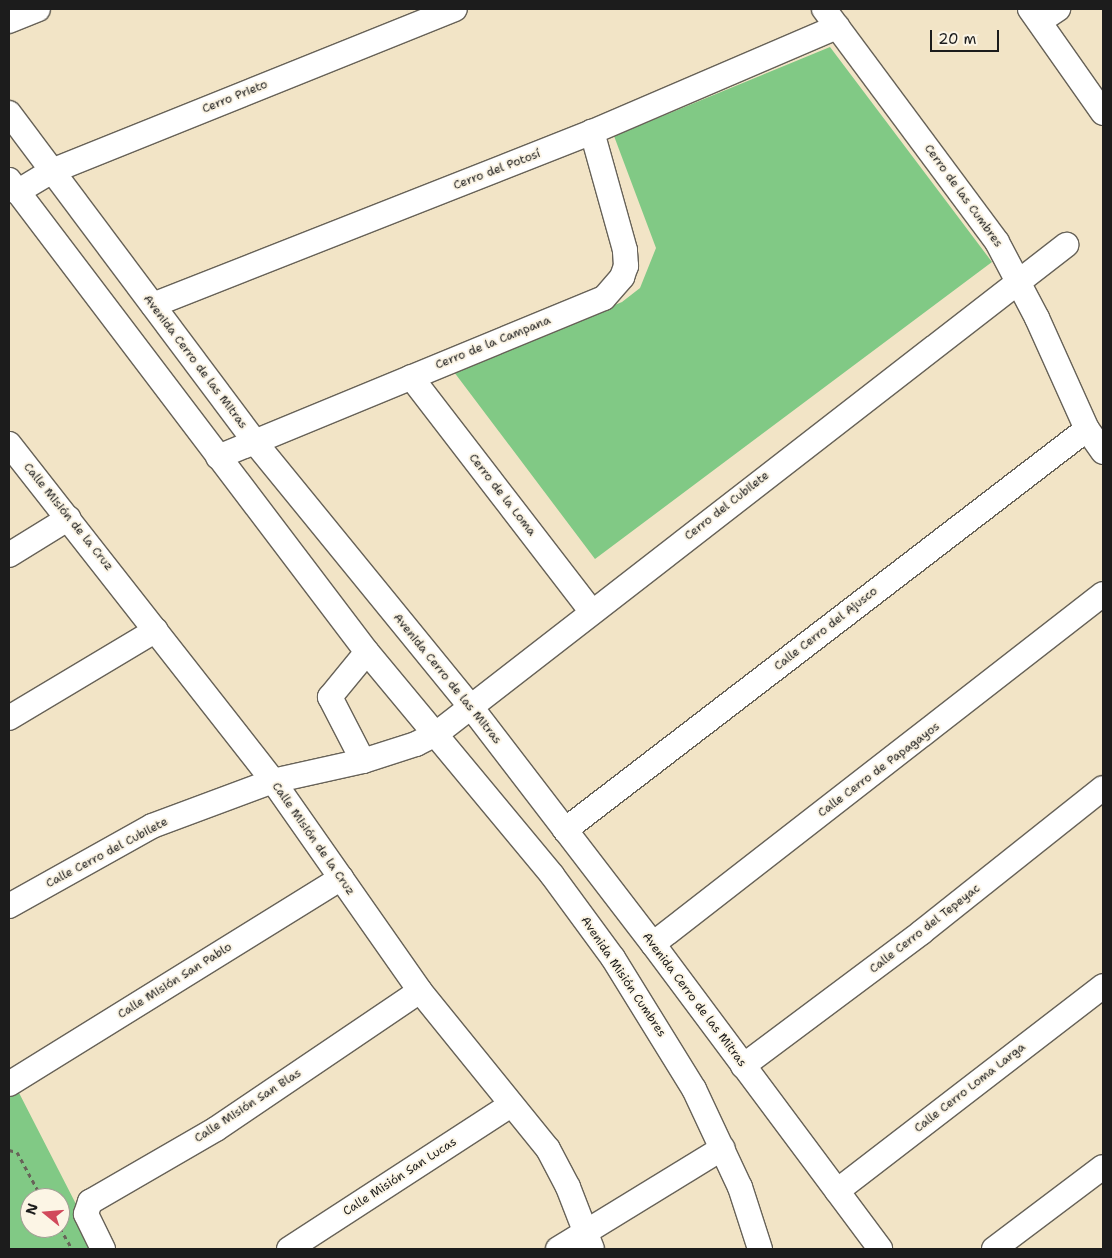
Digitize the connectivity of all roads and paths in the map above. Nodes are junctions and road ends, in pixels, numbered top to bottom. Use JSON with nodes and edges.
{"nodes":[{"id":1,"x":38,"y":9,"type":"edge"},
{"id":2,"x":455,"y":9,"type":"edge"},
{"id":3,"x":1043,"y":13,"type":"edge"},
{"id":4,"x":831,"y":18,"type":"edge"},
{"id":5,"x":9,"y":21,"type":"edge"},
{"id":6,"x":9,"y":113,"type":"edge"},
{"id":7,"x":1103,"y":113,"type":"edge"},
{"id":8,"x":592,"y":132,"type":"junction"},
{"id":9,"x":52,"y":171,"type":"junction"},
{"id":10,"x":13,"y":186,"type":"edge"},
{"id":11,"x":1066,"y":245,"type":"dead end"},
{"id":12,"x":1018,"y":280,"type":"junction"},
{"id":13,"x":152,"y":305,"type":"junction"},
{"id":14,"x":411,"y":377,"type":"junction"},
{"id":15,"x":1087,"y":429,"type":"junction"},
{"id":16,"x":254,"y":440,"type":"junction"},
{"id":17,"x":9,"y":444,"type":"edge"},
{"id":18,"x":1103,"y":452,"type":"edge"},
{"id":19,"x":218,"y":457,"type":"junction"},
{"id":20,"x":70,"y":518,"type":"junction"},
{"id":21,"x":9,"y":555,"type":"edge"},
{"id":22,"x":1103,"y":594,"type":"edge"},
{"id":23,"x":592,"y":612,"type":"junction"},
{"id":24,"x":156,"y":630,"type":"junction"},
{"id":25,"x":367,"y":652,"type":"junction"},
{"id":26,"x":471,"y":707,"type":"junction"},
{"id":27,"x":9,"y":718,"type":"edge"},
{"id":28,"x":436,"y":734,"type":"junction"},
{"id":29,"x":363,"y":761,"type":"junction"},
{"id":30,"x":273,"y":781,"type":"junction"},
{"id":31,"x":1103,"y":788,"type":"edge"},
{"id":32,"x":565,"y":830,"type":"junction"},
{"id":33,"x":341,"y":878,"type":"junction"},
{"id":34,"x":9,"y":906,"type":"edge"},
{"id":35,"x":653,"y":944,"type":"junction"},
{"id":36,"x":1103,"y":986,"type":"edge"},
{"id":37,"x":420,"y":991,"type":"junction"},
{"id":38,"x":743,"y":1066,"type":"junction"},
{"id":39,"x":9,"y":1084,"type":"edge"},
{"id":40,"x":511,"y":1105,"type":"junction"},
{"id":41,"x":723,"y":1148,"type":"junction"},
{"id":42,"x":9,"y":1150,"type":"edge"},
{"id":43,"x":1103,"y":1168,"type":"edge"},
{"id":44,"x":37,"y":1188,"type":"edge"},
{"id":45,"x":837,"y":1191,"type":"junction"},
{"id":46,"x":66,"y":1238,"type":"edge"},
{"id":47,"x":589,"y":1240,"type":"edge"},
{"id":48,"x":72,"y":1249,"type":"edge"},
{"id":49,"x":103,"y":1249,"type":"edge"},
{"id":50,"x":289,"y":1249,"type":"edge"},
{"id":51,"x":558,"y":1249,"type":"edge"},
{"id":52,"x":760,"y":1249,"type":"edge"},
{"id":53,"x":880,"y":1249,"type":"edge"},
{"id":54,"x":994,"y":1249,"type":"edge"}],
"edges":[{"from":1,"to":5,"type":"street"},
{"from":2,"to":9,"type":"street","name":"Cerro Prieto"},
{"from":3,"to":7,"type":"street"},
{"from":4,"to":8,"type":"street","name":"Cerro del Potosí"},
{"from":4,"to":12,"type":"street","name":"Cerro de las Cumbres"},
{"from":6,"to":9,"type":"street","name":"Avenida Cerro de las Mitras"},
{"from":8,"to":13,"type":"street","name":"Cerro del Potosí"},
{"from":8,"to":14,"type":"street","name":"Cerro de la Campana"},
{"from":9,"to":10,"type":"street","name":"Cerro Prieto"},
{"from":9,"to":13,"type":"street","name":"Avenida Cerro de las Mitras"},
{"from":10,"to":19,"type":"street"},
{"from":11,"to":12,"type":"street","name":"Cerro del Cubilete"},
{"from":12,"to":15,"type":"street","name":"Cerro de las Cumbres"},
{"from":12,"to":23,"type":"street","name":"Cerro del Cubilete"},
{"from":13,"to":16,"type":"street","name":"Avenida Cerro de las Mitras"},
{"from":14,"to":16,"type":"street","name":"Cerro de la Campana"},
{"from":14,"to":23,"type":"street","name":"Cerro de la Loma"},
{"from":15,"to":18,"type":"street","name":"Cerro de las Cumbres"},
{"from":15,"to":32,"type":"street","name":"Calle Cerro del Ajusco"},
{"from":16,"to":19,"type":"street","name":"Cerro de la Campana"},
{"from":16,"to":26,"type":"street","name":"Avenida Cerro de las Mitras"},
{"from":17,"to":20,"type":"street","name":"Calle Misión de la Cruz"},
{"from":19,"to":25,"type":"street"},
{"from":20,"to":21,"type":"street"},
{"from":20,"to":24,"type":"street","name":"Calle Misión de la Cruz"},
{"from":22,"to":35,"type":"street","name":"Calle Cerro de Papagayos"},
{"from":23,"to":26,"type":"street","name":"Cerro del Cubilete"},
{"from":24,"to":27,"type":"street"},
{"from":24,"to":30,"type":"street","name":"Calle Misión de la Cruz"},
{"from":25,"to":28,"type":"street"},
{"from":25,"to":29,"type":"street"},
{"from":26,"to":28,"type":"street","name":"Cerro del Cubilete"},
{"from":26,"to":32,"type":"street","name":"Avenida Cerro de las Mitras"},
{"from":28,"to":29,"type":"street","name":"Calle Cerro del Cubilete"},
{"from":28,"to":41,"type":"street","name":"Avenida Misión Cumbres"},
{"from":29,"to":30,"type":"street","name":"Calle Cerro del Cubilete"},
{"from":30,"to":33,"type":"street","name":"Calle Misión de la Cruz"},
{"from":30,"to":34,"type":"street","name":"Calle Cerro del Cubilete"},
{"from":31,"to":38,"type":"street","name":"Calle Cerro del Tepeyac"},
{"from":32,"to":35,"type":"street","name":"Avenida Cerro de las Mitras"},
{"from":33,"to":37,"type":"street","name":"Calle Misión de la Cruz"},
{"from":33,"to":39,"type":"street","name":"Calle Misión San Pablo"},
{"from":35,"to":38,"type":"street","name":"Avenida Cerro de las Mitras"},
{"from":36,"to":45,"type":"street","name":"Calle Cerro Loma Larga"},
{"from":37,"to":40,"type":"street","name":"Calle Misión de la Cruz"},
{"from":37,"to":49,"type":"street","name":"Calle Misión San Blas"},
{"from":38,"to":45,"type":"street","name":"Avenida Cerro de las Mitras"},
{"from":40,"to":47,"type":"street","name":"Calle Misión de la Cruz"},
{"from":40,"to":50,"type":"street","name":"Calle Misión San Lucas"},
{"from":41,"to":47,"type":"street"},
{"from":41,"to":52,"type":"street","name":"Avenida Misión Cumbres"},
{"from":42,"to":44,"type":"path"},
{"from":43,"to":54,"type":"street"},
{"from":45,"to":53,"type":"street","name":"Avenida Cerro de las Mitras"},
{"from":46,"to":48,"type":"path"},
{"from":47,"to":51,"type":"street"}]}
